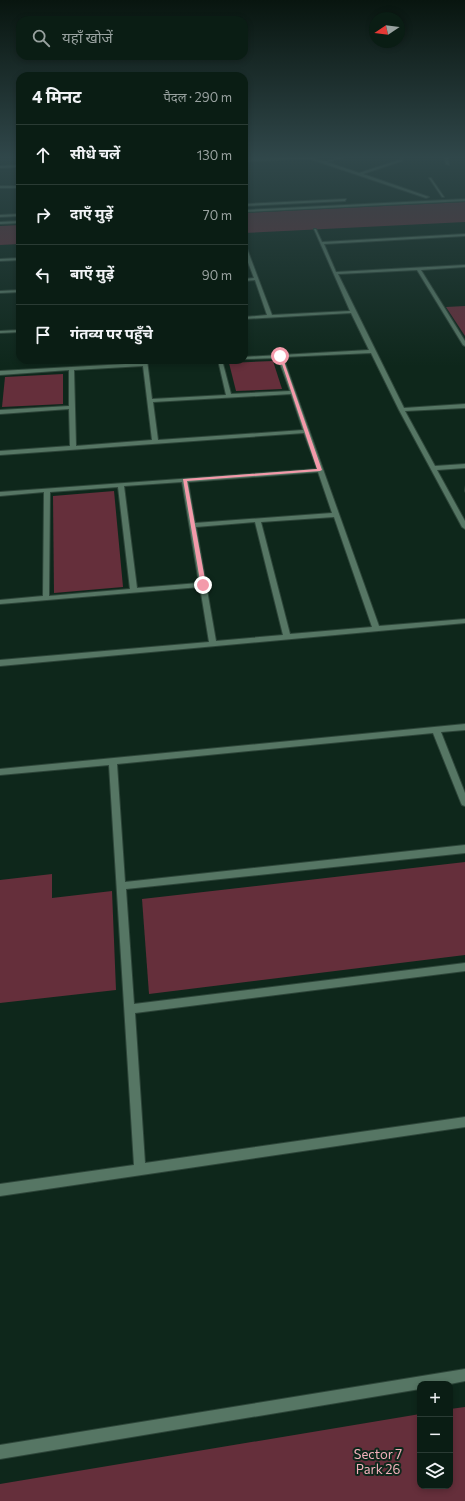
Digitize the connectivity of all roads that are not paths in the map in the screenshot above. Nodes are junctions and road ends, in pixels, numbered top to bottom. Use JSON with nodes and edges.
{"nodes":[{"id":1,"x":315,"y":230,"type":"dead end"},
{"id":2,"x":465,"y":235,"type":"edge"},
{"id":3,"x":322,"y":243,"type":"junction"},
{"id":4,"x":248,"y":256,"type":"edge"},
{"id":5,"x":16,"y":259,"type":"edge"},
{"id":6,"x":0,"y":260,"type":"edge"},
{"id":7,"x":465,"y":266,"type":"edge"},
{"id":8,"x":418,"y":268,"type":"junction"},
{"id":9,"x":335,"y":273,"type":"junction"},
{"id":10,"x":257,"y":279,"type":"junction"},
{"id":11,"x":248,"y":280,"type":"edge"},
{"id":12,"x":16,"y":291,"type":"edge"},
{"id":13,"x":0,"y":292,"type":"edge"},
{"id":14,"x":353,"y":312,"type":"junction"},
{"id":15,"x":270,"y":316,"type":"junction"},
{"id":16,"x":248,"y":318,"type":"edge"},
{"id":17,"x":16,"y":331,"type":"edge"},
{"id":18,"x":0,"y":332,"type":"edge"},
{"id":19,"x":465,"y":345,"type":"edge"},
{"id":20,"x":372,"y":350,"type":"junction"},
{"id":21,"x":280,"y":356,"type":"junction"},
{"id":22,"x":248,"y":358,"type":"edge"},
{"id":23,"x":124,"y":364,"type":"edge"},
{"id":24,"x":145,"y":364,"type":"edge"},
{"id":25,"x":221,"y":364,"type":"edge"},
{"id":26,"x":71,"y":369,"type":"junction"},
{"id":27,"x":0,"y":373,"type":"edge"},
{"id":28,"x":293,"y":392,"type":"junction"},
{"id":29,"x":229,"y":396,"type":"junction"},
{"id":30,"x":150,"y":401,"type":"junction"},
{"id":31,"x":465,"y":406,"type":"edge"},
{"id":32,"x":72,"y":407,"type":"junction"},
{"id":33,"x":402,"y":410,"type":"junction"},
{"id":34,"x":0,"y":412,"type":"edge"},
{"id":35,"x":306,"y":431,"type":"junction"},
{"id":36,"x":155,"y":442,"type":"junction"},
{"id":37,"x":72,"y":448,"type":"junction"},
{"id":38,"x":0,"y":453,"type":"edge"},
{"id":39,"x":465,"y":466,"type":"edge"},
{"id":40,"x":434,"y":468,"type":"junction"},
{"id":41,"x":320,"y":470,"type":"junction"},
{"id":42,"x":185,"y":480,"type":"junction"},
{"id":43,"x":121,"y":485,"type":"junction"},
{"id":44,"x":47,"y":491,"type":"junction"},
{"id":45,"x":0,"y":494,"type":"edge"},
{"id":46,"x":336,"y":515,"type":"junction"},
{"id":47,"x":258,"y":521,"type":"junction"},
{"id":48,"x":192,"y":525,"type":"junction"},
{"id":49,"x":465,"y":527,"type":"edge"},
{"id":50,"x":203,"y":585,"type":"junction"},
{"id":51,"x":134,"y":591,"type":"junction"},
{"id":52,"x":46,"y":598,"type":"junction"},
{"id":53,"x":0,"y":602,"type":"edge"},
{"id":54,"x":465,"y":621,"type":"edge"},
{"id":55,"x":376,"y":629,"type":"junction"},
{"id":56,"x":287,"y":637,"type":"junction"},
{"id":57,"x":213,"y":644,"type":"junction"},
{"id":58,"x":0,"y":663,"type":"edge"},
{"id":59,"x":465,"y":727,"type":"edge"},
{"id":60,"x":436,"y":730,"type":"junction"},
{"id":61,"x":113,"y":761,"type":"junction"},
{"id":62,"x":0,"y":772,"type":"edge"},
{"id":63,"x":465,"y":803,"type":"edge"},
{"id":64,"x":465,"y":849,"type":"edge"},
{"id":65,"x":120,"y":886,"type":"junction"},
{"id":66,"x":465,"y":967,"type":"edge"},
{"id":67,"x":129,"y":1009,"type":"junction"},
{"id":68,"x":465,"y":1122,"type":"edge"},
{"id":69,"x":140,"y":1170,"type":"junction"},
{"id":70,"x":0,"y":1190,"type":"edge"},
{"id":71,"x":465,"y":1375,"type":"edge"},
{"id":72,"x":0,"y":1452,"type":"edge"}],
"edges":[{"from":1,"to":3,"type":"street"},
{"from":2,"to":3,"type":"street"},
{"from":3,"to":9,"type":"street"},
{"from":4,"to":10,"type":"street"},
{"from":5,"to":6,"type":"street"},
{"from":7,"to":8,"type":"street"},
{"from":8,"to":9,"type":"street"},
{"from":8,"to":19,"type":"street"},
{"from":9,"to":14,"type":"street"},
{"from":10,"to":11,"type":"street"},
{"from":10,"to":15,"type":"street"},
{"from":12,"to":13,"type":"street"},
{"from":14,"to":15,"type":"street"},
{"from":14,"to":20,"type":"street"},
{"from":15,"to":16,"type":"street"},
{"from":17,"to":18,"type":"street"},
{"from":20,"to":21,"type":"street"},
{"from":20,"to":33,"type":"street"},
{"from":21,"to":22,"type":"street"},
{"from":21,"to":28,"type":"street"},
{"from":23,"to":26,"type":"street"},
{"from":24,"to":30,"type":"street"},
{"from":25,"to":29,"type":"street"},
{"from":26,"to":27,"type":"street"},
{"from":26,"to":32,"type":"street"},
{"from":28,"to":29,"type":"street"},
{"from":28,"to":35,"type":"street"},
{"from":29,"to":30,"type":"street"},
{"from":30,"to":36,"type":"street"},
{"from":31,"to":33,"type":"street"},
{"from":32,"to":34,"type":"street"},
{"from":32,"to":37,"type":"street"},
{"from":33,"to":40,"type":"street"},
{"from":35,"to":36,"type":"street"},
{"from":35,"to":41,"type":"street"},
{"from":36,"to":37,"type":"street"},
{"from":37,"to":38,"type":"street"},
{"from":39,"to":40,"type":"street"},
{"from":40,"to":49,"type":"street"},
{"from":41,"to":42,"type":"street"},
{"from":41,"to":46,"type":"street"},
{"from":42,"to":43,"type":"street"},
{"from":42,"to":48,"type":"street"},
{"from":43,"to":44,"type":"street"},
{"from":43,"to":51,"type":"street"},
{"from":44,"to":45,"type":"street"},
{"from":44,"to":52,"type":"street"},
{"from":46,"to":47,"type":"street"},
{"from":46,"to":55,"type":"street"},
{"from":47,"to":48,"type":"street"},
{"from":47,"to":56,"type":"street"},
{"from":48,"to":50,"type":"street"},
{"from":50,"to":51,"type":"street"},
{"from":50,"to":57,"type":"street"},
{"from":51,"to":52,"type":"street"},
{"from":52,"to":53,"type":"street"},
{"from":54,"to":55,"type":"street"},
{"from":55,"to":56,"type":"street"},
{"from":56,"to":57,"type":"street"},
{"from":57,"to":58,"type":"street"},
{"from":59,"to":60,"type":"street"},
{"from":60,"to":61,"type":"street"},
{"from":60,"to":63,"type":"street"},
{"from":61,"to":62,"type":"street"},
{"from":61,"to":65,"type":"street"},
{"from":64,"to":65,"type":"street"},
{"from":65,"to":67,"type":"street"},
{"from":66,"to":67,"type":"street"},
{"from":67,"to":69,"type":"street"},
{"from":68,"to":69,"type":"street"},
{"from":69,"to":70,"type":"street"},
{"from":71,"to":72,"type":"street"}]}
